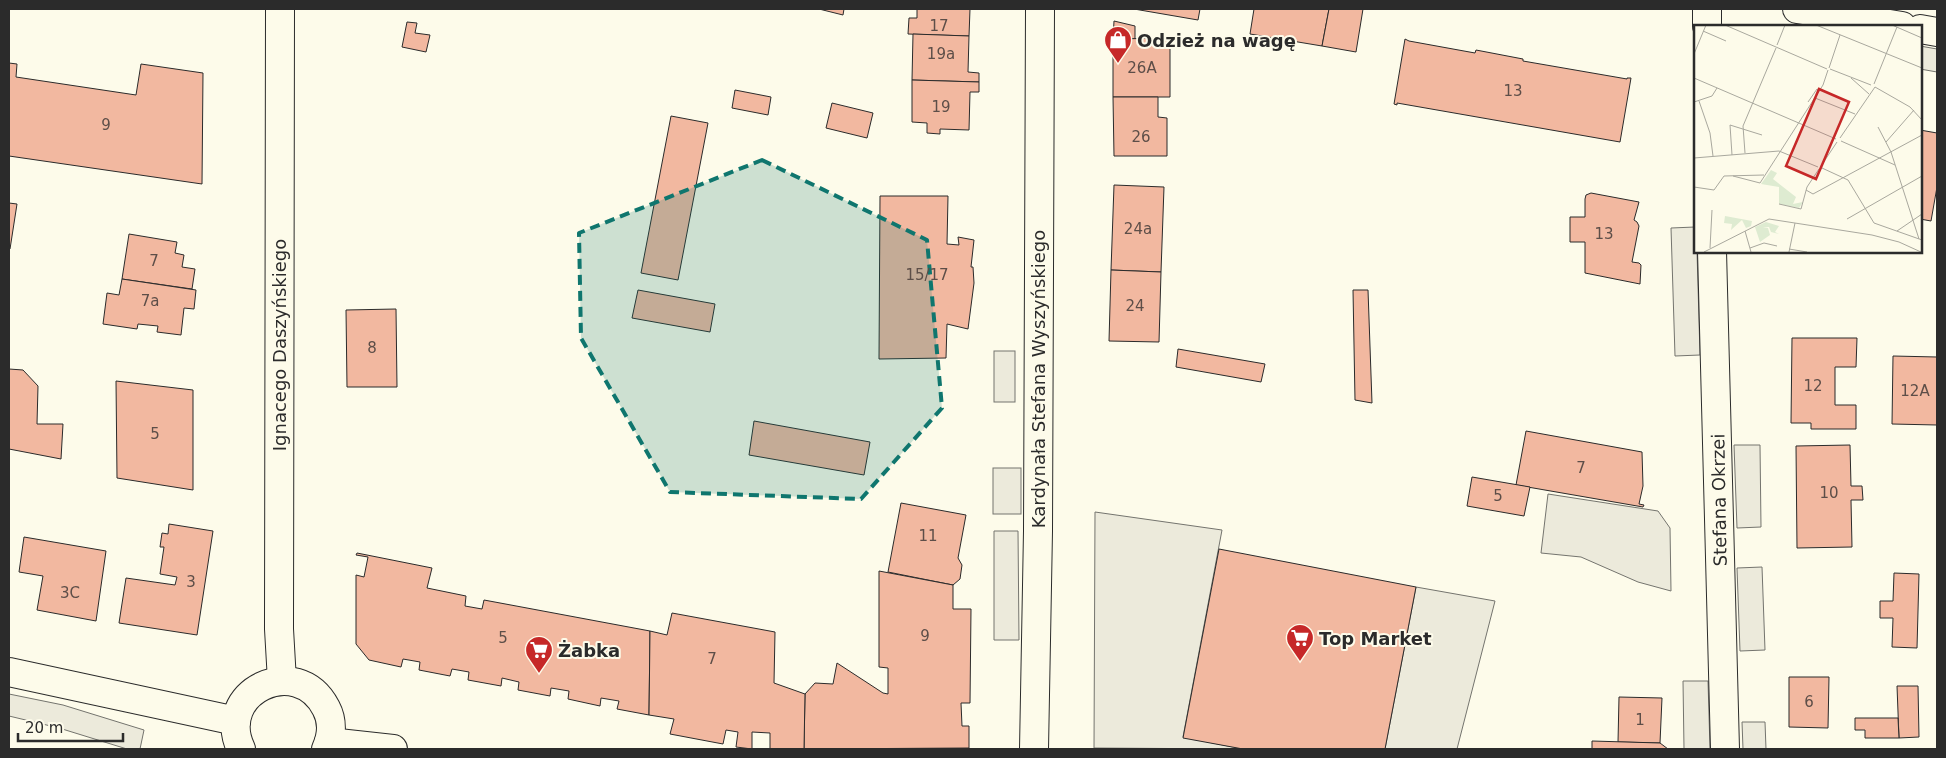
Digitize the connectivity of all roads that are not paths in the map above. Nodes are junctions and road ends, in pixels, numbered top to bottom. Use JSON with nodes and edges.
{"nodes":[{"id":1,"x":280,"y":9,"type":"edge"},
{"id":2,"x":1040,"y":9,"type":"edge"},
{"id":3,"x":1707,"y":9,"type":"edge"},
{"id":4,"x":1797,"y":9,"type":"edge"},
{"id":5,"x":1915,"y":9,"type":"edge"},
{"id":6,"x":1707,"y":25,"type":"edge"},
{"id":7,"x":1896,"y":25,"type":"edge"},
{"id":8,"x":1912,"y":25,"type":"edge"},
{"id":9,"x":1921,"y":29,"type":"edge"},
{"id":10,"x":1937,"y":32,"type":"edge"},
{"id":11,"x":1712,"y":252,"type":"edge"},
{"id":12,"x":9,"y":672,"type":"edge"},
{"id":13,"x":282,"y":681,"type":"junction"},
{"id":14,"x":236,"y":721,"type":"junction"},
{"id":15,"x":327,"y":746,"type":"edge"},
{"id":16,"x":241,"y":749,"type":"edge"},
{"id":17,"x":394,"y":749,"type":"edge"},
{"id":18,"x":1034,"y":749,"type":"edge"},
{"id":19,"x":1725,"y":749,"type":"edge"}],
"edges":[{"from":1,"to":13,"type":"street","name":"Ignacego Daszyńskiego"},
{"from":2,"to":18,"type":"street","name":"Kardynała Stefana Wyszyńskiego"},
{"from":3,"to":6,"type":"street"},
{"from":4,"to":7,"type":"street"},
{"from":5,"to":8,"type":"street"},
{"from":9,"to":10,"type":"street"},
{"from":11,"to":19,"type":"street","name":"Stefana Okrzei"},
{"from":12,"to":14,"type":"street"},
{"from":13,"to":14,"type":"street"},
{"from":13,"to":15,"type":"street"},
{"from":14,"to":16,"type":"street"},
{"from":15,"to":17,"type":"street"}]}
